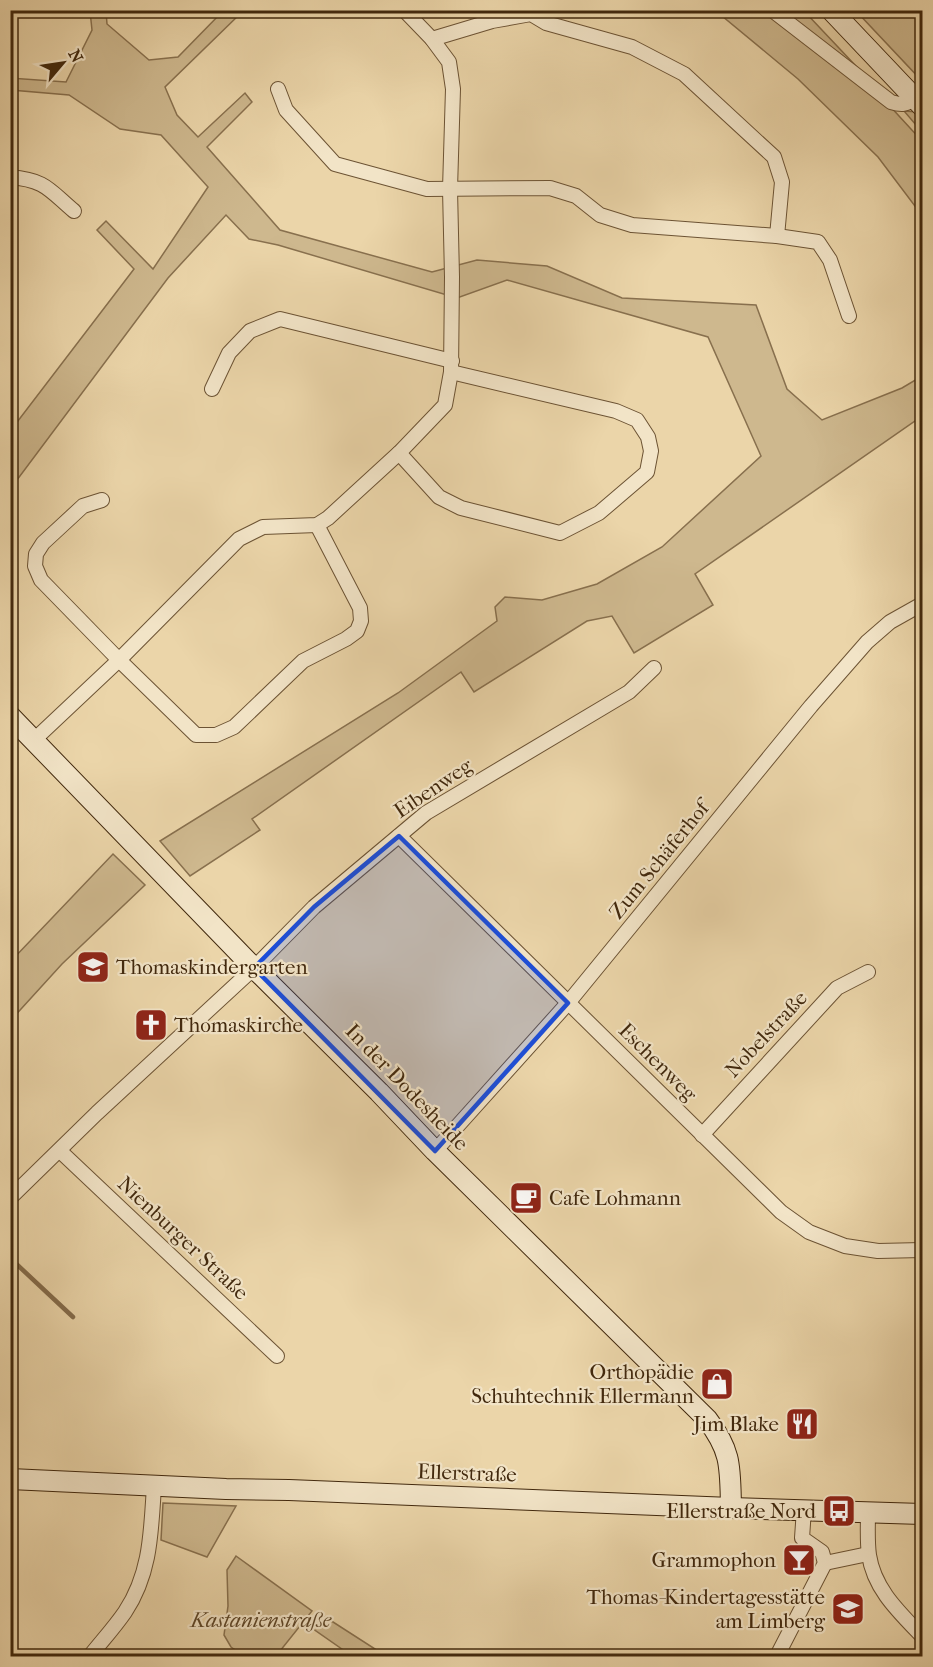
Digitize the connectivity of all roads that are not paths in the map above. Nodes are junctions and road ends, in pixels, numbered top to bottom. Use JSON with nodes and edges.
{"nodes":[{"id":1,"x":404,"y":10,"type":"edge"},
{"id":2,"x":772,"y":10,"type":"edge"},
{"id":3,"x":831,"y":10,"type":"edge"},
{"id":4,"x":532,"y":12,"type":"edge"},
{"id":5,"x":432,"y":39,"type":"junction"},
{"id":6,"x":278,"y":89,"type":"dead end"},
{"id":7,"x":919,"y":102,"type":"edge"},
{"id":8,"x":10,"y":177,"type":"edge"},
{"id":9,"x":450,"y":189,"type":"junction"},
{"id":10,"x":74,"y":211,"type":"dead end"},
{"id":11,"x":777,"y":236,"type":"junction"},
{"id":12,"x":849,"y":316,"type":"dead end"},
{"id":13,"x":451,"y":366,"type":"junction"},
{"id":14,"x":212,"y":389,"type":"dead end"},
{"id":15,"x":399,"y":453,"type":"junction"},
{"id":16,"x":102,"y":500,"type":"dead end"},
{"id":17,"x":317,"y":525,"type":"junction"},
{"id":18,"x":922,"y":604,"type":"edge"},
{"id":19,"x":119,"y":660,"type":"junction"},
{"id":20,"x":654,"y":668,"type":"dead end"},
{"id":21,"x":10,"y":716,"type":"edge"},
{"id":22,"x":34,"y":740,"type":"junction"},
{"id":23,"x":399,"y":836,"type":"junction"},
{"id":24,"x":254,"y":968,"type":"junction"},
{"id":25,"x":868,"y":972,"type":"dead end"},
{"id":26,"x":568,"y":1003,"type":"junction"},
{"id":27,"x":702,"y":1135,"type":"junction"},
{"id":28,"x":60,"y":1151,"type":"junction"},
{"id":29,"x":435,"y":1151,"type":"junction"},
{"id":30,"x":10,"y":1198,"type":"edge"},
{"id":31,"x":922,"y":1250,"type":"edge"},
{"id":32,"x":277,"y":1356,"type":"dead end"},
{"id":33,"x":10,"y":1479,"type":"edge"},
{"id":34,"x":154,"y":1486,"type":"junction"},
{"id":35,"x":731,"y":1508,"type":"junction"},
{"id":36,"x":804,"y":1509,"type":"junction"},
{"id":37,"x":868,"y":1512,"type":"junction"},
{"id":38,"x":922,"y":1514,"type":"edge"},
{"id":39,"x":868,"y":1554,"type":"junction"},
{"id":40,"x":825,"y":1563,"type":"junction"},
{"id":41,"x":922,"y":1636,"type":"edge"},
{"id":42,"x":90,"y":1656,"type":"edge"},
{"id":43,"x":777,"y":1656,"type":"edge"}],
"edges":[{"from":1,"to":5,"type":"street"},
{"from":2,"to":7,"type":"street"},
{"from":3,"to":7,"type":"street"},
{"from":4,"to":5,"type":"street"},
{"from":4,"to":11,"type":"street"},
{"from":5,"to":9,"type":"street"},
{"from":6,"to":9,"type":"street"},
{"from":8,"to":10,"type":"street"},
{"from":9,"to":11,"type":"street"},
{"from":9,"to":13,"type":"street"},
{"from":11,"to":12,"type":"street"},
{"from":13,"to":14,"type":"street"},
{"from":13,"to":15,"type":"street"},
{"from":13,"to":15,"type":"street"},
{"from":15,"to":17,"type":"street"},
{"from":16,"to":19,"type":"street"},
{"from":17,"to":19,"type":"street"},
{"from":17,"to":19,"type":"street"},
{"from":18,"to":26,"type":"street","name":"Zum Schäferhof"},
{"from":19,"to":22,"type":"street"},
{"from":20,"to":23,"type":"street","name":"Eibenweg"},
{"from":21,"to":22,"type":"street","name":"In der Dodesheide"},
{"from":22,"to":24,"type":"street","name":"In der Dodesheide"},
{"from":23,"to":24,"type":"street","name":"Eibenweg"},
{"from":23,"to":26,"type":"street","name":"Eschenweg"},
{"from":24,"to":28,"type":"street","name":"Eibenweg"},
{"from":24,"to":29,"type":"street","name":"In der Dodesheide"},
{"from":25,"to":27,"type":"street","name":"Nobelstraße"},
{"from":26,"to":27,"type":"street","name":"Eschenweg"},
{"from":26,"to":29,"type":"street","name":"Zum Schäferhof"},
{"from":27,"to":31,"type":"street","name":"Eschenweg"},
{"from":28,"to":30,"type":"street","name":"Eibenweg"},
{"from":28,"to":32,"type":"street","name":"Nienburger Straße"},
{"from":29,"to":35,"type":"street","name":"In der Dodesheide"},
{"from":33,"to":34,"type":"street","name":"Ellerstraße"},
{"from":34,"to":35,"type":"street","name":"Ellerstraße"},
{"from":34,"to":42,"type":"street"},
{"from":35,"to":36,"type":"street","name":"Ellerstraße"},
{"from":36,"to":37,"type":"street","name":"Ellerstraße"},
{"from":36,"to":40,"type":"street"},
{"from":37,"to":38,"type":"street","name":"Ellerstraße"},
{"from":37,"to":39,"type":"street"},
{"from":39,"to":40,"type":"street"},
{"from":39,"to":41,"type":"street"},
{"from":40,"to":43,"type":"street"}]}
